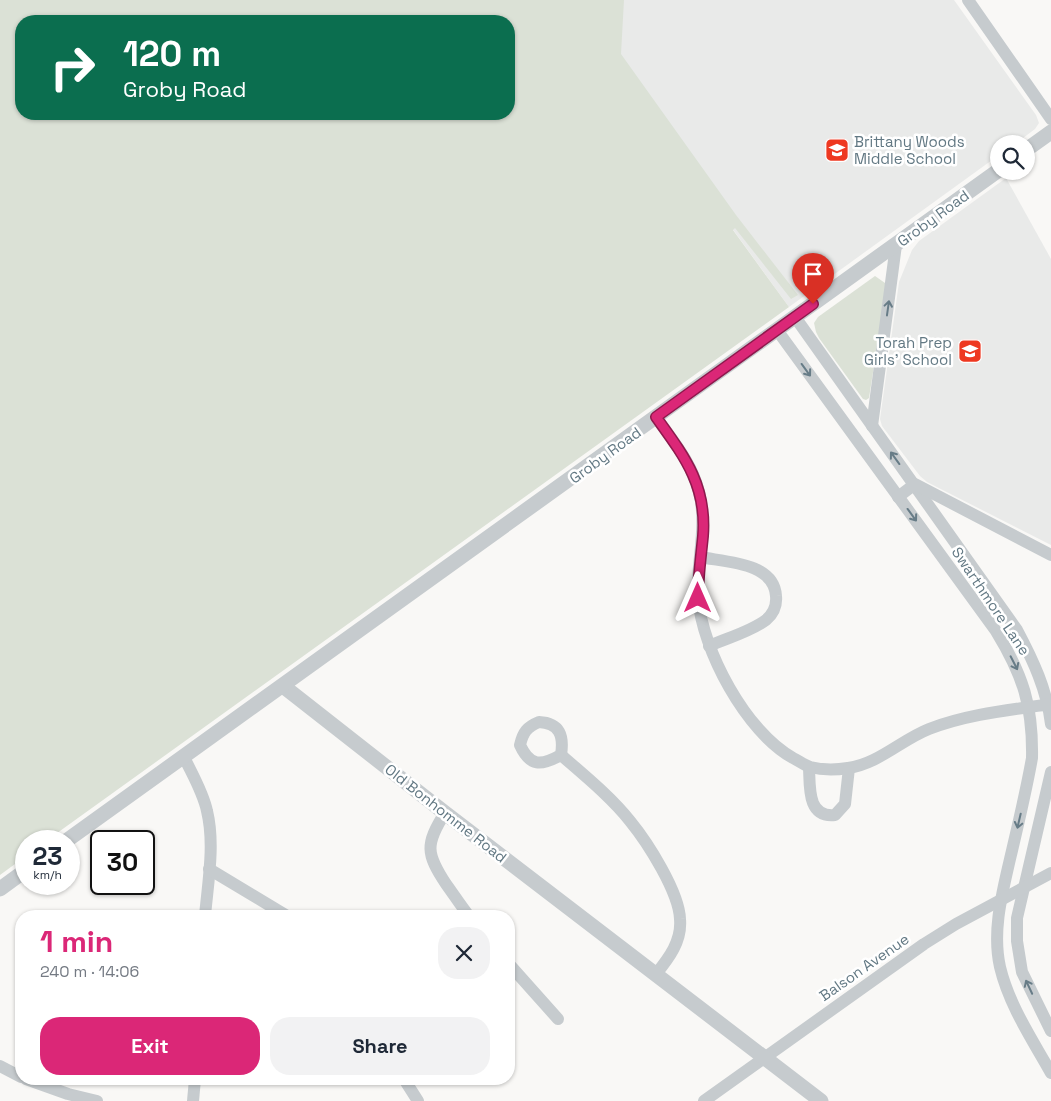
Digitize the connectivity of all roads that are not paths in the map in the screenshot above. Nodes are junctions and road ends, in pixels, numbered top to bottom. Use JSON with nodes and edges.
{"nodes":[{"id":1,"x":969,"y":0,"type":"edge"},
{"id":2,"x":1051,"y":119,"type":"edge"},
{"id":3,"x":1051,"y":132,"type":"edge"},
{"id":4,"x":1035,"y":144,"type":"edge"},
{"id":5,"x":990,"y":177,"type":"edge"},
{"id":6,"x":896,"y":245,"type":"junction"},
{"id":7,"x":795,"y":318,"type":"junction"},
{"id":8,"x":778,"y":330,"type":"junction"},
{"id":9,"x":656,"y":417,"type":"junction"},
{"id":10,"x":872,"y":426,"type":"junction"},
{"id":11,"x":915,"y":484,"type":"junction"},
{"id":12,"x":898,"y":497,"type":"junction"},
{"id":13,"x":1051,"y":555,"type":"edge"},
{"id":14,"x":700,"y":557,"type":"junction"},
{"id":15,"x":709,"y":646,"type":"junction"},
{"id":16,"x":283,"y":686,"type":"junction"},
{"id":17,"x":1050,"y":704,"type":"edge"},
{"id":18,"x":1030,"y":707,"type":"junction"},
{"id":19,"x":1051,"y":724,"type":"edge"},
{"id":20,"x":561,"y":755,"type":"dead end"},
{"id":21,"x":184,"y":757,"type":"junction"},
{"id":22,"x":809,"y":766,"type":"junction"},
{"id":23,"x":849,"y":768,"type":"junction"},
{"id":24,"x":1051,"y":772,"type":"edge"},
{"id":25,"x":445,"y":813,"type":"junction"},
{"id":26,"x":80,"y":831,"type":"edge"},
{"id":27,"x":209,"y":869,"type":"junction"},
{"id":28,"x":1051,"y":873,"type":"edge"},
{"id":29,"x":15,"y":878,"type":"edge"},
{"id":30,"x":1024,"y":886,"type":"junction"},
{"id":31,"x":0,"y":889,"type":"edge"},
{"id":32,"x":1001,"y":900,"type":"junction"},
{"id":33,"x":206,"y":910,"type":"edge"},
{"id":34,"x":277,"y":910,"type":"edge"},
{"id":35,"x":465,"y":910,"type":"edge"},
{"id":36,"x":515,"y":971,"type":"edge"},
{"id":37,"x":656,"y":974,"type":"junction"},
{"id":38,"x":558,"y":1019,"type":"dead end"},
{"id":39,"x":1051,"y":1031,"type":"edge"},
{"id":40,"x":764,"y":1058,"type":"junction"},
{"id":41,"x":1049,"y":1065,"type":"edge"},
{"id":42,"x":0,"y":1066,"type":"edge"},
{"id":43,"x":15,"y":1074,"type":"edge"},
{"id":44,"x":43,"y":1085,"type":"edge"},
{"id":45,"x":194,"y":1085,"type":"edge"},
{"id":46,"x":408,"y":1085,"type":"edge"},
{"id":47,"x":97,"y":1101,"type":"edge"},
{"id":48,"x":193,"y":1101,"type":"edge"},
{"id":49,"x":418,"y":1101,"type":"edge"},
{"id":50,"x":704,"y":1101,"type":"edge"},
{"id":51,"x":821,"y":1101,"type":"edge"}],
"edges":[{"from":1,"to":2,"type":"street"},
{"from":3,"to":4,"type":"street"},
{"from":5,"to":6,"type":"street","name":"Groby Road"},
{"from":6,"to":7,"type":"street","name":"Groby Road"},
{"from":10,"to":6,"type":"street","one_way":true},
{"from":7,"to":8,"type":"street","name":"Groby Road"},
{"from":7,"to":10,"type":"street","name":"Swarthmore Lane"},
{"from":8,"to":9,"type":"street","name":"Groby Road"},
{"from":8,"to":12,"type":"street","name":"Swarthmore Lane","one_way":true},
{"from":9,"to":14,"type":"street"},
{"from":9,"to":16,"type":"street","name":"Groby Road"},
{"from":11,"to":10,"type":"street","name":"Swarthmore Lane","one_way":true},
{"from":11,"to":12,"type":"street"},
{"from":11,"to":13,"type":"street"},
{"from":11,"to":17,"type":"street","name":"Swarthmore Lane"},
{"from":12,"to":18,"type":"street","name":"Swarthmore Lane","one_way":true},
{"from":14,"to":15,"type":"street"},
{"from":14,"to":15,"type":"street"},
{"from":15,"to":22,"type":"street"},
{"from":16,"to":21,"type":"street"},
{"from":16,"to":25,"type":"street","name":"Old Bonhomme Road"},
{"from":17,"to":18,"type":"street"},
{"from":17,"to":19,"type":"street","name":"Swarthmore Lane"},
{"from":18,"to":23,"type":"street"},
{"from":18,"to":32,"type":"street","name":"Swarthmore Lane","one_way":true},
{"from":20,"to":37,"type":"street"},
{"from":21,"to":26,"type":"street"},
{"from":21,"to":27,"type":"street"},
{"from":22,"to":23,"type":"street"},
{"from":22,"to":23,"type":"street"},
{"from":24,"to":30,"type":"street"},
{"from":25,"to":35,"type":"street"},
{"from":25,"to":37,"type":"street","name":"Old Bonhomme Road"},
{"from":27,"to":33,"type":"street"},
{"from":27,"to":34,"type":"street"},
{"from":28,"to":30,"type":"street","name":"Balson Avenue"},
{"from":29,"to":31,"type":"street"},
{"from":30,"to":32,"type":"street","name":"Balson Avenue"},
{"from":39,"to":30,"type":"street","one_way":true},
{"from":32,"to":40,"type":"street","name":"Balson Avenue"},
{"from":32,"to":41,"type":"street","name":"Swarthmore Lane"},
{"from":36,"to":38,"type":"street"},
{"from":37,"to":40,"type":"street","name":"Old Bonhomme Road"},
{"from":40,"to":50,"type":"street","name":"Balson Avenue"},
{"from":40,"to":51,"type":"street","name":"Old Bonhomme Road"},
{"from":42,"to":43,"type":"street"},
{"from":44,"to":47,"type":"street"},
{"from":45,"to":48,"type":"street"},
{"from":46,"to":49,"type":"street"}]}
